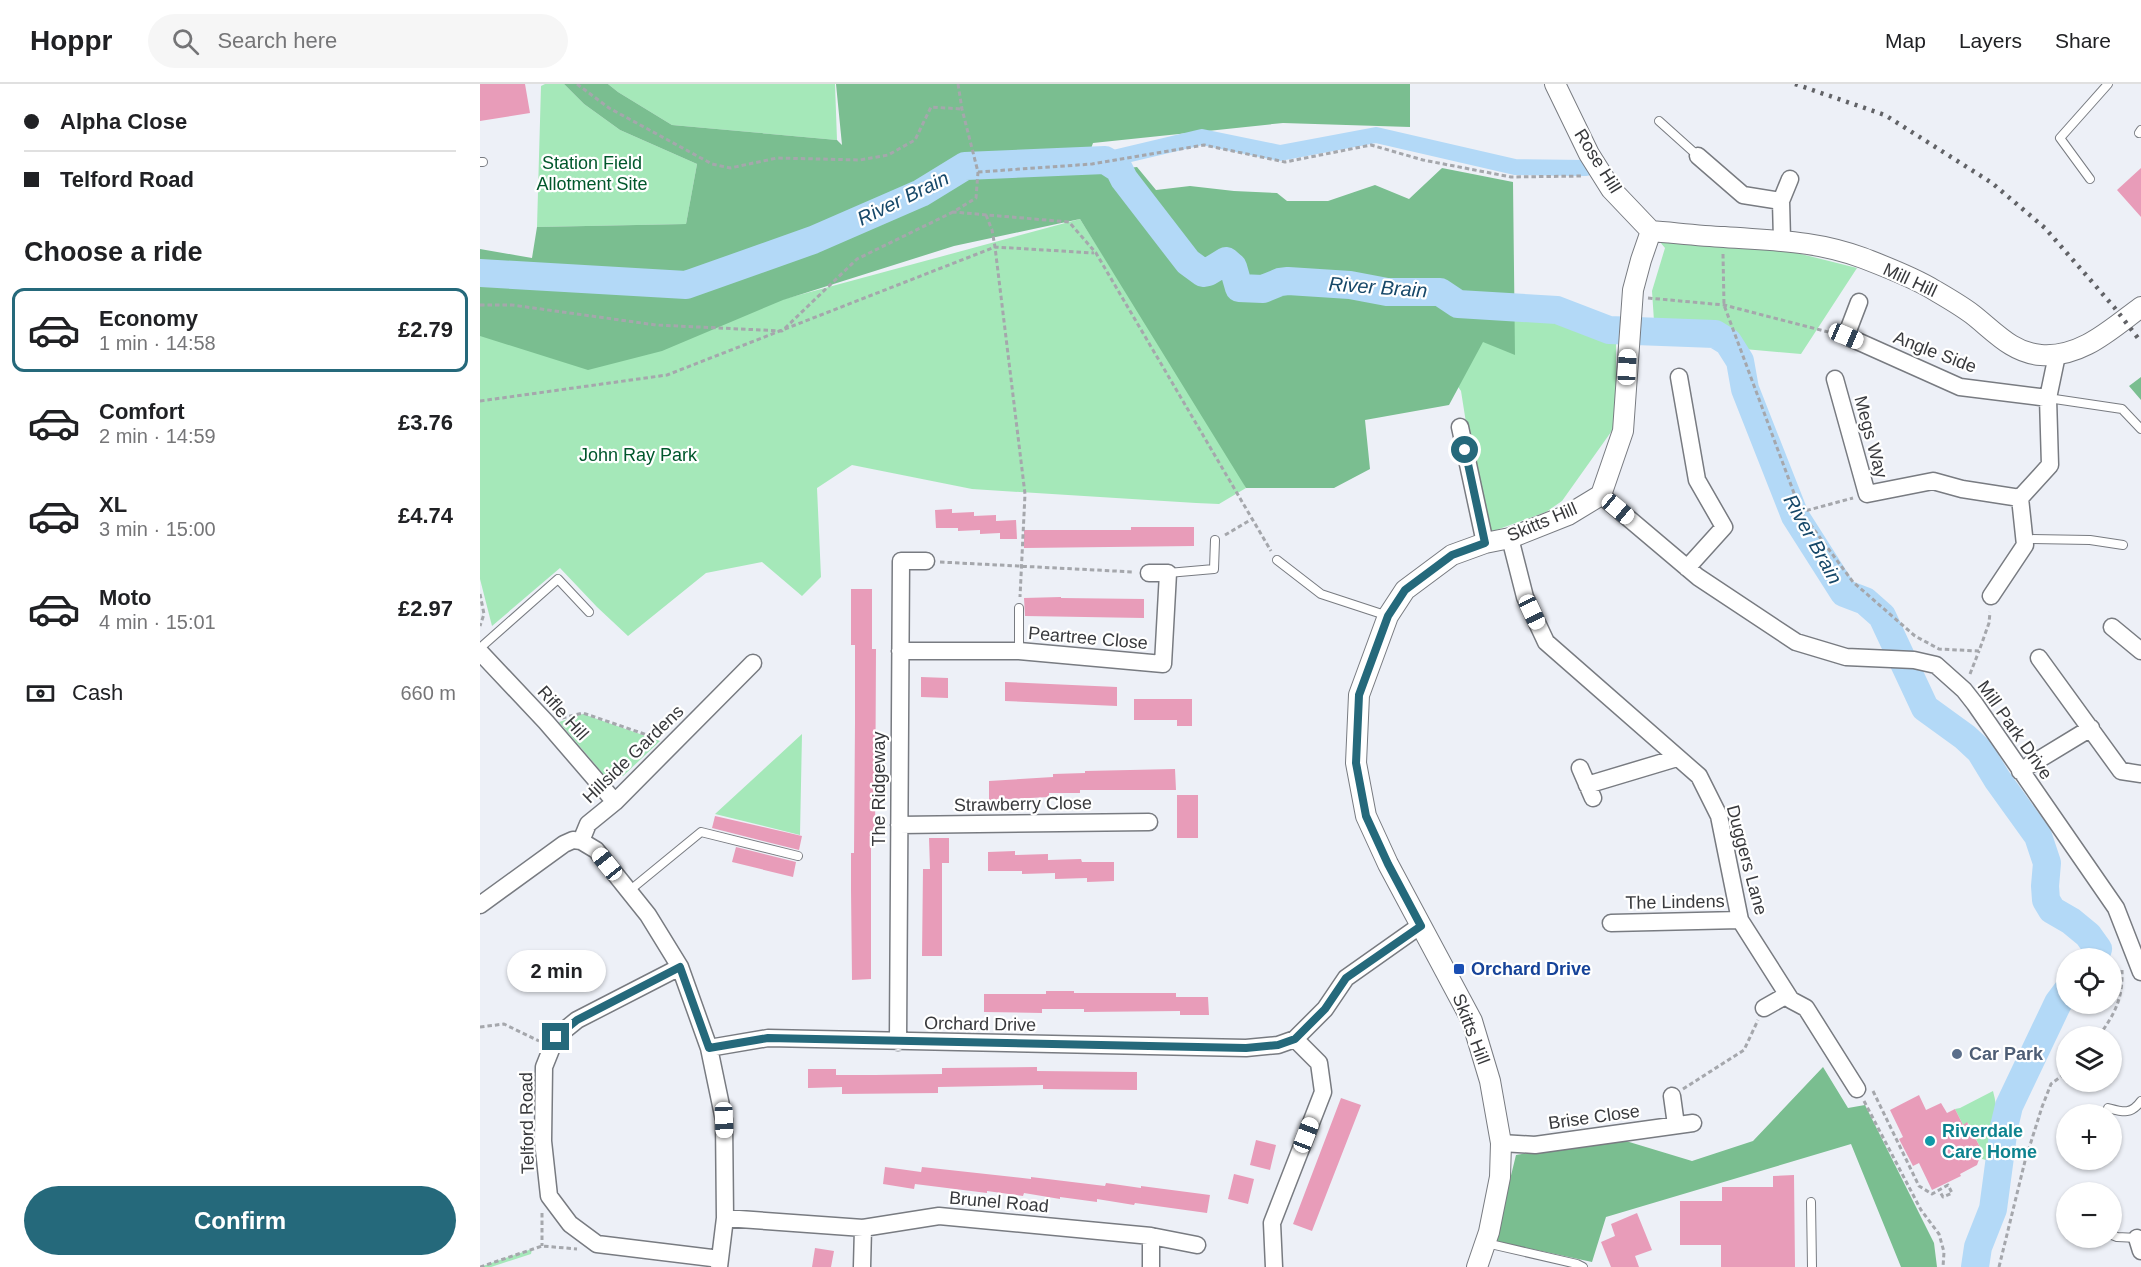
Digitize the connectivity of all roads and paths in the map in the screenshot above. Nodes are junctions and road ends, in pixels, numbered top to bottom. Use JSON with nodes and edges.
{"nodes":[{"id":1,"x":577,"y":84,"type":"edge"},
{"id":2,"x":958,"y":84,"type":"edge"},
{"id":3,"x":1554,"y":84,"type":"edge"},
{"id":4,"x":2108,"y":84,"type":"edge"},
{"id":5,"x":962,"y":109,"type":"junction"},
{"id":6,"x":1659,"y":121,"type":"dead end"},
{"id":7,"x":1698,"y":156,"type":"joint"},
{"id":8,"x":978,"y":172,"type":"junction"},
{"id":9,"x":1603,"y":176,"type":"junction"},
{"id":10,"x":1790,"y":179,"type":"dead end"},
{"id":11,"x":2090,"y":179,"type":"dead end"},
{"id":12,"x":1782,"y":201,"type":"junction"},
{"id":13,"x":953,"y":212,"type":"junction"},
{"id":14,"x":986,"y":215,"type":"junction"},
{"id":15,"x":1651,"y":231,"type":"junction"},
{"id":16,"x":1723,"y":237,"type":"junction"},
{"id":17,"x":1782,"y":240,"type":"junction"},
{"id":18,"x":995,"y":247,"type":"junction"},
{"id":19,"x":1096,"y":253,"type":"junction"},
{"id":20,"x":1633,"y":297,"type":"junction"},
{"id":21,"x":1859,"y":302,"type":"dead end"},
{"id":22,"x":480,"y":305,"type":"edge"},
{"id":23,"x":1724,"y":305,"type":"junction"},
{"id":24,"x":2141,"y":307,"type":"edge"},
{"id":25,"x":782,"y":331,"type":"junction"},
{"id":26,"x":1846,"y":336,"type":"junction"},
{"id":27,"x":2057,"y":355,"type":"junction"},
{"id":28,"x":1678,"y":377,"type":"dead end"},
{"id":29,"x":1835,"y":379,"type":"dead end"},
{"id":30,"x":2048,"y":398,"type":"junction"},
{"id":31,"x":480,"y":401,"type":"edge"},
{"id":32,"x":1460,"y":427,"type":"dead end"},
{"id":33,"x":2141,"y":429,"type":"edge"},
{"id":34,"x":1867,"y":494,"type":"junction"},
{"id":35,"x":1601,"y":495,"type":"junction"},
{"id":36,"x":2020,"y":498,"type":"junction"},
{"id":37,"x":1801,"y":512,"type":"junction"},
{"id":38,"x":1252,"y":519,"type":"junction"},
{"id":39,"x":1509,"y":538,"type":"junction"},
{"id":40,"x":2024,"y":539,"type":"junction"},
{"id":41,"x":1215,"y":540,"type":"joint"},
{"id":42,"x":1485,"y":543,"type":"junction"},
{"id":43,"x":2123,"y":545,"type":"dead end"},
{"id":44,"x":1277,"y":560,"type":"joint"},
{"id":45,"x":926,"y":561,"type":"joint"},
{"id":46,"x":1023,"y":566,"type":"junction"},
{"id":47,"x":1687,"y":568,"type":"junction"},
{"id":48,"x":1149,"y":573,"type":"joint"},
{"id":49,"x":1168,"y":573,"type":"junction"},
{"id":50,"x":480,"y":594,"type":"edge"},
{"id":51,"x":1991,"y":596,"type":"joint"},
{"id":52,"x":1019,"y":608,"type":"joint"},
{"id":53,"x":589,"y":612,"type":"dead end"},
{"id":54,"x":1388,"y":616,"type":"junction"},
{"id":55,"x":480,"y":626,"type":"edge"},
{"id":56,"x":2112,"y":627,"type":"dead end"},
{"id":57,"x":480,"y":650,"type":"edge"},
{"id":58,"x":900,"y":651,"type":"junction"},
{"id":59,"x":1019,"y":651,"type":"junction"},
{"id":60,"x":1979,"y":651,"type":"junction"},
{"id":61,"x":2141,"y":651,"type":"edge"},
{"id":62,"x":2039,"y":658,"type":"dead end"},
{"id":63,"x":753,"y":663,"type":"dead end"},
{"id":64,"x":1964,"y":690,"type":"junction"},
{"id":65,"x":546,"y":723,"type":"junction"},
{"id":66,"x":2091,"y":728,"type":"junction"},
{"id":67,"x":674,"y":744,"type":"junction"},
{"id":68,"x":1677,"y":758,"type":"junction"},
{"id":69,"x":1580,"y":768,"type":"dead end"},
{"id":70,"x":2020,"y":771,"type":"junction"},
{"id":71,"x":2141,"y":774,"type":"edge"},
{"id":72,"x":615,"y":802,"type":"junction"},
{"id":73,"x":1149,"y":822,"type":"dead end"},
{"id":74,"x":898,"y":825,"type":"junction"},
{"id":75,"x":581,"y":841,"type":"junction"},
{"id":76,"x":798,"y":856,"type":"dead end"},
{"id":77,"x":629,"y":891,"type":"junction"},
{"id":78,"x":480,"y":905,"type":"edge"},
{"id":79,"x":1740,"y":920,"type":"junction"},
{"id":80,"x":1611,"y":923,"type":"dead end"},
{"id":81,"x":1421,"y":926,"type":"junction"},
{"id":82,"x":2137,"y":945,"type":"edge"},
{"id":83,"x":2122,"y":966,"type":"dead end"},
{"id":84,"x":680,"y":967,"type":"junction"},
{"id":85,"x":2141,"y":972,"type":"edge"},
{"id":86,"x":2122,"y":987,"type":"edge"},
{"id":87,"x":1787,"y":994,"type":"junction"},
{"id":88,"x":1764,"y":1008,"type":"joint"},
{"id":89,"x":480,"y":1027,"type":"edge"},
{"id":90,"x":1295,"y":1039,"type":"junction"},
{"id":91,"x":898,"y":1042,"type":"junction"},
{"id":92,"x":552,"y":1047,"type":"junction"},
{"id":93,"x":709,"y":1048,"type":"junction"},
{"id":94,"x":2056,"y":1080,"type":"edge"},
{"id":95,"x":1865,"y":1089,"type":"junction"},
{"id":96,"x":1672,"y":1096,"type":"joint"},
{"id":97,"x":2141,"y":1101,"type":"edge"},
{"id":98,"x":2122,"y":1112,"type":"edge"},
{"id":99,"x":1693,"y":1123,"type":"dead end"},
{"id":100,"x":1676,"y":1125,"type":"junction"},
{"id":101,"x":1501,"y":1143,"type":"junction"},
{"id":102,"x":1939,"y":1190,"type":"dead end"},
{"id":103,"x":549,"y":1196,"type":"junction"},
{"id":104,"x":1811,"y":1202,"type":"dead end"},
{"id":105,"x":725,"y":1218,"type":"junction"},
{"id":106,"x":863,"y":1228,"type":"junction"},
{"id":107,"x":1151,"y":1236,"type":"junction"},
{"id":108,"x":2122,"y":1238,"type":"edge"},
{"id":109,"x":2140,"y":1242,"type":"edge"},
{"id":110,"x":1485,"y":1243,"type":"junction"},
{"id":111,"x":597,"y":1244,"type":"junction"},
{"id":112,"x":1197,"y":1245,"type":"dead end"},
{"id":113,"x":542,"y":1246,"type":"junction"},
{"id":114,"x":719,"y":1263,"type":"edge"},
{"id":115,"x":480,"y":1267,"type":"edge"},
{"id":116,"x":862,"y":1267,"type":"edge"},
{"id":117,"x":1151,"y":1267,"type":"edge"},
{"id":118,"x":1274,"y":1267,"type":"edge"},
{"id":119,"x":1477,"y":1267,"type":"edge"},
{"id":120,"x":1583,"y":1267,"type":"edge"},
{"id":121,"x":1812,"y":1267,"type":"edge"},
{"id":122,"x":1943,"y":1267,"type":"edge"},
{"id":123,"x":2000,"y":1267,"type":"edge"}],
"edges":[{"from":1,"to":5,"type":"path"},
{"from":2,"to":5,"type":"path"},
{"from":3,"to":9,"type":"street","name":"Rose Hill"},
{"from":4,"to":11,"type":"lane"},
{"from":5,"to":8,"type":"path"},
{"from":6,"to":7,"type":"lane"},
{"from":7,"to":12,"type":"street"},
{"from":8,"to":9,"type":"path"},
{"from":8,"to":13,"type":"path"},
{"from":9,"to":15,"type":"street","name":"Rose Hill"},
{"from":10,"to":12,"type":"street"},
{"from":12,"to":17,"type":"street"},
{"from":13,"to":14,"type":"path"},
{"from":13,"to":25,"type":"path"},
{"from":14,"to":18,"type":"path"},
{"from":14,"to":19,"type":"path"},
{"from":15,"to":16,"type":"street","name":"Mill Hill"},
{"from":15,"to":20,"type":"street"},
{"from":16,"to":17,"type":"street","name":"Mill Hill"},
{"from":16,"to":23,"type":"path"},
{"from":17,"to":27,"type":"street","name":"Mill Hill"},
{"from":18,"to":19,"type":"path"},
{"from":18,"to":25,"type":"path"},
{"from":18,"to":46,"type":"path"},
{"from":19,"to":38,"type":"path"},
{"from":20,"to":23,"type":"path"},
{"from":20,"to":35,"type":"street"},
{"from":21,"to":26,"type":"street"},
{"from":22,"to":25,"type":"path"},
{"from":23,"to":26,"type":"path"},
{"from":23,"to":37,"type":"path"},
{"from":24,"to":27,"type":"street","name":"Mill Hill"},
{"from":25,"to":31,"type":"path"},
{"from":26,"to":30,"type":"street","name":"Angle Side"},
{"from":27,"to":30,"type":"street"},
{"from":28,"to":47,"type":"street"},
{"from":29,"to":34,"type":"street","name":"Megs Way"},
{"from":30,"to":33,"type":"lane"},
{"from":30,"to":36,"type":"street"},
{"from":32,"to":42,"type":"street"},
{"from":34,"to":36,"type":"street","name":"Megs Way"},
{"from":34,"to":37,"type":"path"},
{"from":35,"to":39,"type":"street","name":"Skitts Hill"},
{"from":35,"to":47,"type":"street","name":"Mill Park Drive"},
{"from":36,"to":40,"type":"street"},
{"from":37,"to":60,"type":"path"},
{"from":38,"to":41,"type":"path"},
{"from":38,"to":44,"type":"path"},
{"from":39,"to":42,"type":"street","name":"Skitts Hill"},
{"from":39,"to":68,"type":"street","name":"Duggers Lane"},
{"from":40,"to":43,"type":"lane"},
{"from":40,"to":51,"type":"street"},
{"from":41,"to":49,"type":"lane"},
{"from":42,"to":54,"type":"street","name":"Skitts Hill"},
{"from":44,"to":54,"type":"lane"},
{"from":45,"to":46,"type":"path"},
{"from":45,"to":58,"type":"street","name":"The Ridgeway"},
{"from":46,"to":48,"type":"path"},
{"from":46,"to":52,"type":"path"},
{"from":47,"to":64,"type":"street","name":"Mill Park Drive"},
{"from":48,"to":49,"type":"street"},
{"from":49,"to":59,"type":"street","name":"Peartree Close"},
{"from":50,"to":55,"type":"path"},
{"from":51,"to":60,"type":"path"},
{"from":52,"to":59,"type":"lane"},
{"from":53,"to":57,"type":"lane"},
{"from":54,"to":81,"type":"street","name":"Skitts Hill"},
{"from":56,"to":61,"type":"street"},
{"from":57,"to":65,"type":"street","name":"Rifle Hill"},
{"from":58,"to":59,"type":"street","name":"Peartree Close"},
{"from":58,"to":74,"type":"street","name":"The Ridgeway"},
{"from":60,"to":64,"type":"path"},
{"from":62,"to":66,"type":"street"},
{"from":63,"to":67,"type":"street","name":"Hillside Gardens"},
{"from":64,"to":70,"type":"street","name":"Mill Park Drive"},
{"from":65,"to":67,"type":"path"},
{"from":65,"to":72,"type":"street","name":"Rifle Hill"},
{"from":66,"to":70,"type":"street"},
{"from":66,"to":71,"type":"street"},
{"from":67,"to":72,"type":"street","name":"Hillside Gardens"},
{"from":68,"to":69,"type":"street"},
{"from":68,"to":79,"type":"street","name":"Duggers Lane"},
{"from":70,"to":82,"type":"street","name":"Mill Park Drive"},
{"from":72,"to":75,"type":"street","name":"Hillside Gardens"},
{"from":73,"to":74,"type":"street","name":"Strawberry Close"},
{"from":74,"to":91,"type":"street","name":"The Ridgeway"},
{"from":75,"to":77,"type":"street"},
{"from":75,"to":78,"type":"street"},
{"from":76,"to":77,"type":"lane"},
{"from":77,"to":84,"type":"street"},
{"from":79,"to":80,"type":"street","name":"The Lindens"},
{"from":79,"to":87,"type":"street","name":"Duggers Lane"},
{"from":81,"to":90,"type":"street"},
{"from":81,"to":101,"type":"street","name":"Skitts Hill"},
{"from":82,"to":85,"type":"street","name":"Mill Park Drive"},
{"from":83,"to":86,"type":"path"},
{"from":84,"to":92,"type":"street","name":"Telford Road"},
{"from":84,"to":93,"type":"street"},
{"from":87,"to":88,"type":"street"},
{"from":87,"to":95,"type":"street","name":"Duggers Lane"},
{"from":88,"to":96,"type":"path"},
{"from":89,"to":92,"type":"path"},
{"from":90,"to":91,"type":"street","name":"Orchard Drive"},
{"from":90,"to":118,"type":"street"},
{"from":91,"to":93,"type":"street","name":"Orchard Drive"},
{"from":92,"to":103,"type":"street","name":"Telford Road"},
{"from":93,"to":105,"type":"street"},
{"from":94,"to":123,"type":"path"},
{"from":95,"to":102,"type":"path"},
{"from":95,"to":122,"type":"path"},
{"from":96,"to":100,"type":"street"},
{"from":97,"to":98,"type":"lane"},
{"from":99,"to":100,"type":"street","name":"Brise Close"},
{"from":100,"to":101,"type":"street","name":"Brise Close"},
{"from":101,"to":110,"type":"street","name":"Skitts Hill"},
{"from":103,"to":111,"type":"street","name":"Telford Road"},
{"from":103,"to":113,"type":"path"},
{"from":104,"to":121,"type":"lane"},
{"from":105,"to":106,"type":"street","name":"Brunel Road"},
{"from":105,"to":114,"type":"street"},
{"from":106,"to":107,"type":"street","name":"Brunel Road"},
{"from":106,"to":116,"type":"street"},
{"from":107,"to":112,"type":"street","name":"Brunel Road"},
{"from":107,"to":117,"type":"street"},
{"from":108,"to":109,"type":"lane"},
{"from":110,"to":119,"type":"street","name":"Skitts Hill"},
{"from":110,"to":120,"type":"lane"},
{"from":111,"to":113,"type":"path"},
{"from":111,"to":114,"type":"street","name":"Telford Road"},
{"from":113,"to":115,"type":"path"}]}
